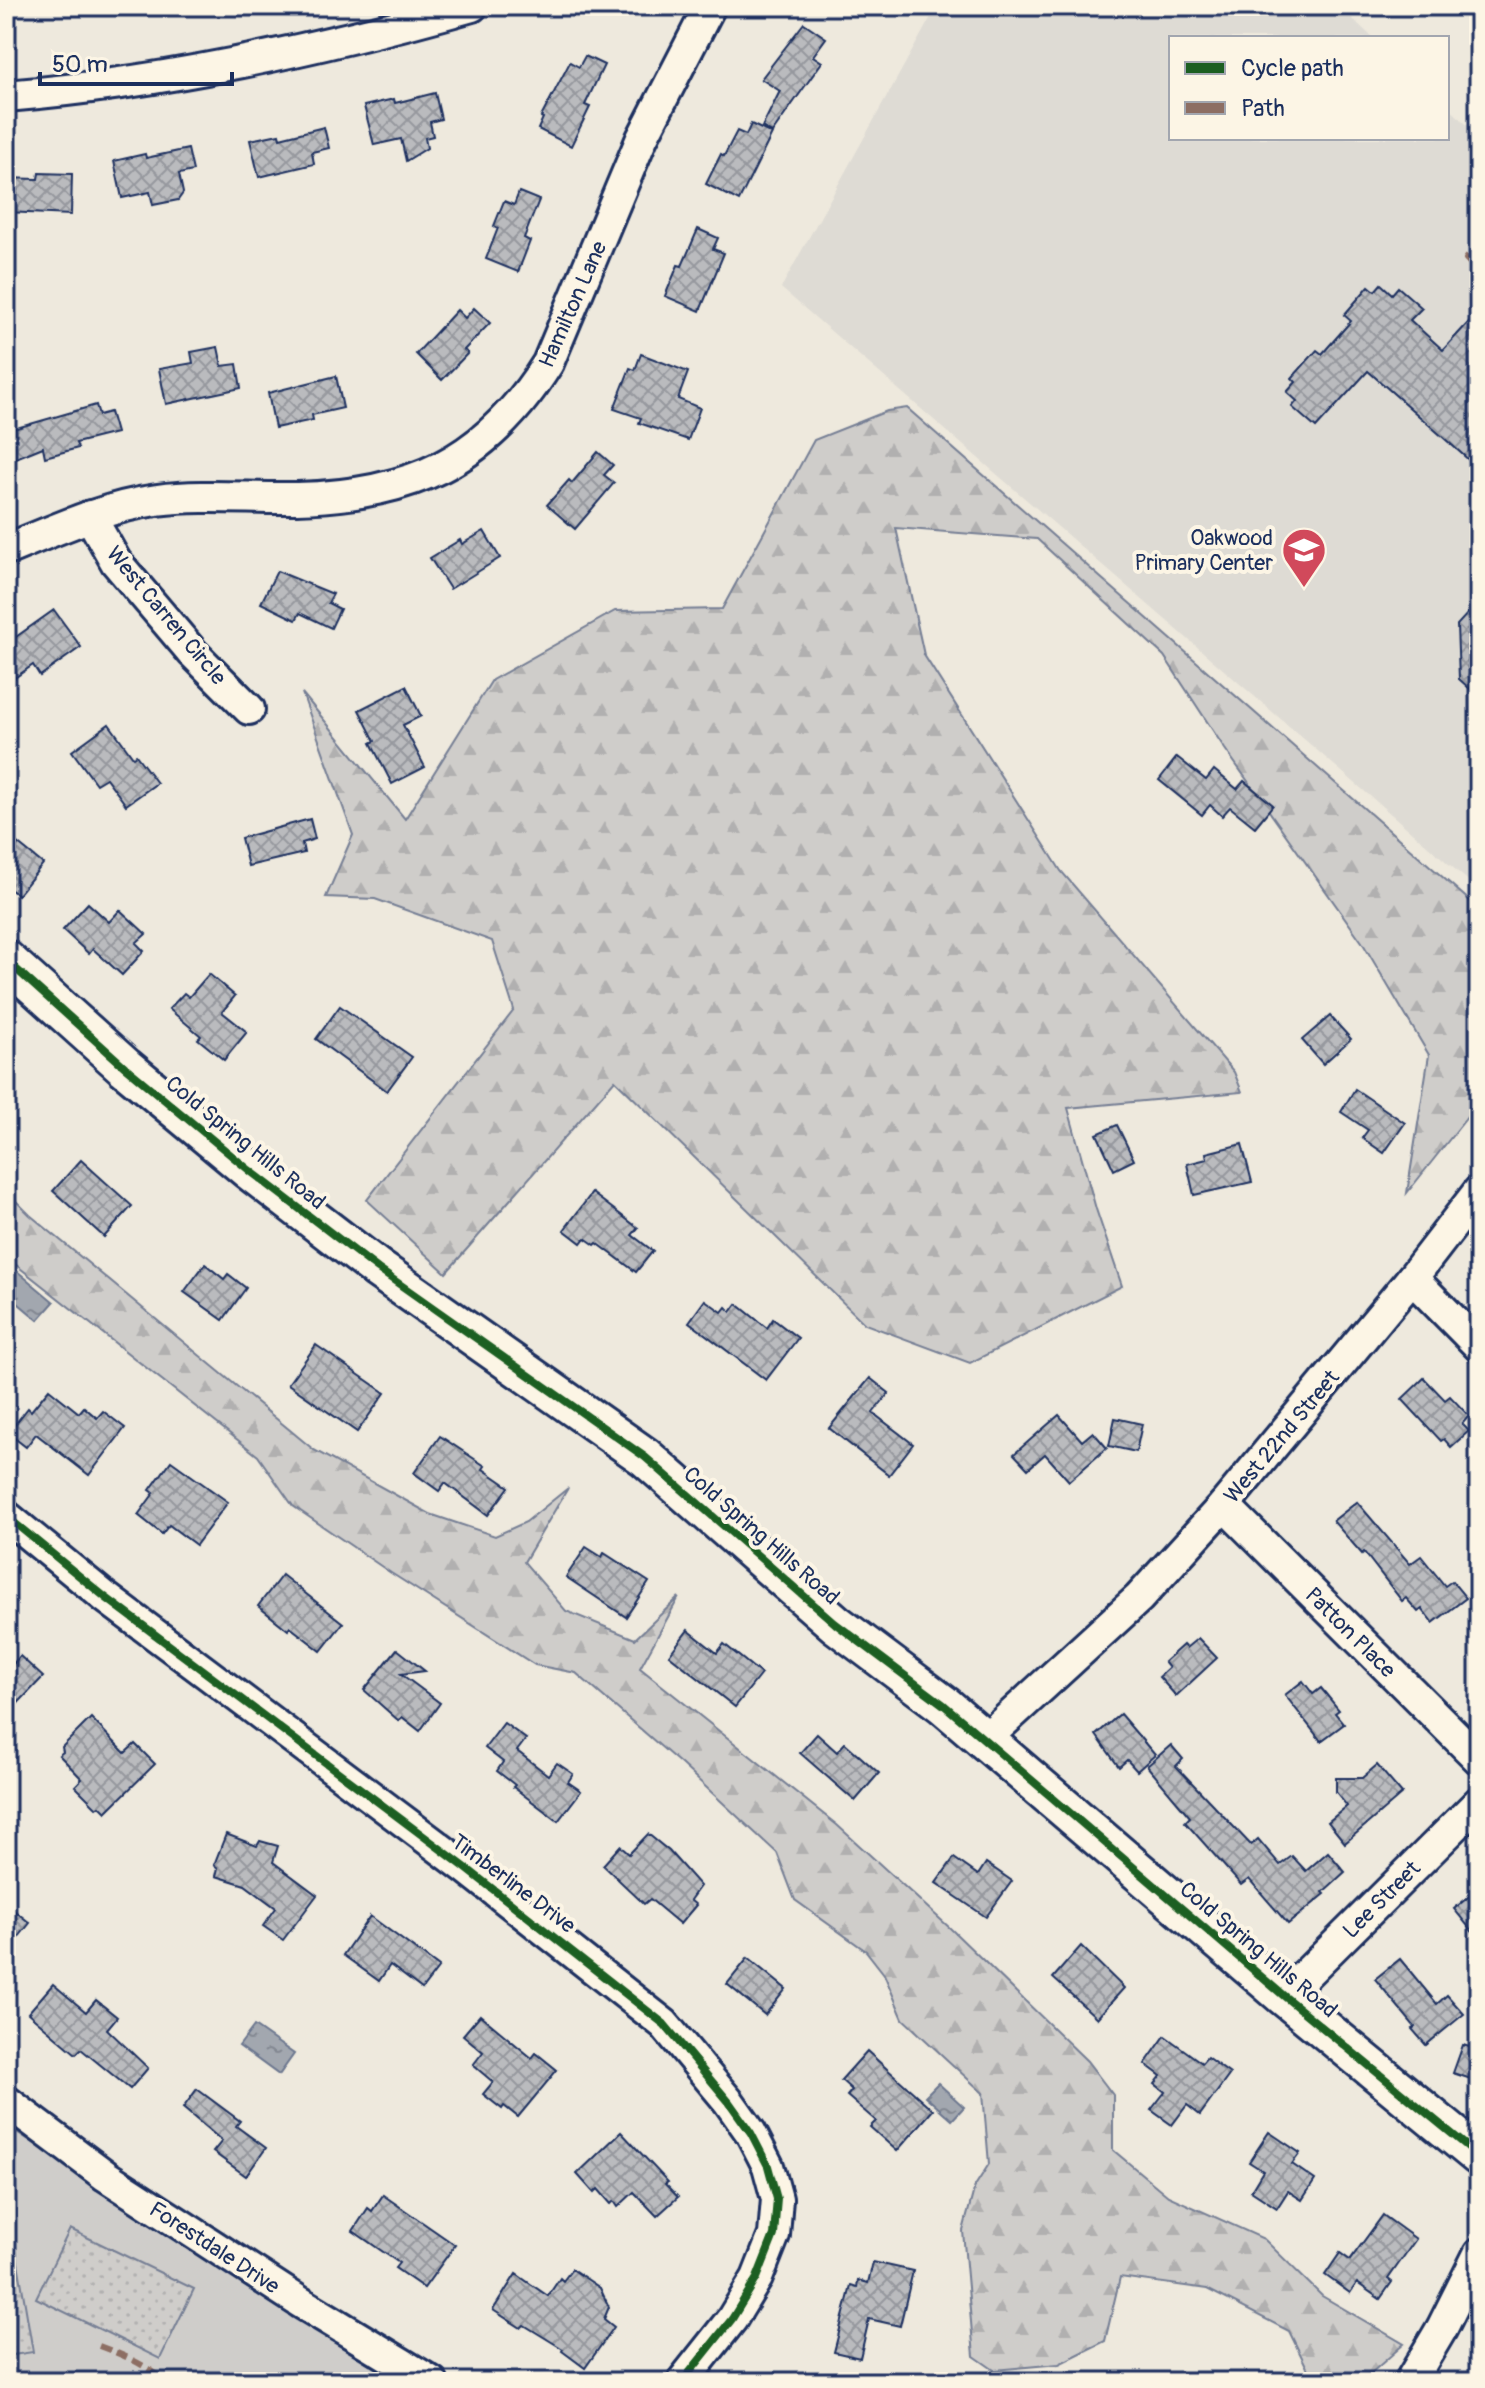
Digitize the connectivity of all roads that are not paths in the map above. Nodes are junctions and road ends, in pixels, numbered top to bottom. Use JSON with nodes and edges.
{"nodes":[{"id":1,"x":472,"y":6,"type":"edge"},
{"id":2,"x":710,"y":6,"type":"edge"},
{"id":3,"x":6,"y":96,"type":"edge"},
{"id":4,"x":90,"y":516,"type":"junction"},
{"id":5,"x":6,"y":550,"type":"edge"},
{"id":6,"x":249,"y":709,"type":"dead end"},
{"id":7,"x":6,"y":960,"type":"edge"},
{"id":8,"x":1479,"y":1191,"type":"edge"},
{"id":9,"x":1412,"y":1278,"type":"junction"},
{"id":10,"x":1479,"y":1346,"type":"edge"},
{"id":11,"x":1224,"y":1505,"type":"junction"},
{"id":12,"x":6,"y":1516,"type":"edge"},
{"id":13,"x":985,"y":1739,"type":"junction"},
{"id":14,"x":1479,"y":1759,"type":"edge"},
{"id":15,"x":1479,"y":1802,"type":"edge"},
{"id":16,"x":1284,"y":1996,"type":"junction"},
{"id":17,"x":6,"y":2101,"type":"edge"},
{"id":18,"x":1479,"y":2156,"type":"edge"},
{"id":19,"x":1479,"y":2254,"type":"edge"},
{"id":20,"x":432,"y":2382,"type":"edge"},
{"id":21,"x":682,"y":2382,"type":"edge"},
{"id":22,"x":1410,"y":2382,"type":"edge"}],
"edges":[{"from":1,"to":3,"type":"street"},
{"from":2,"to":4,"type":"street","name":"Hamilton Lane"},
{"from":4,"to":5,"type":"street","name":"Hamilton Lane"},
{"from":4,"to":6,"type":"street","name":"West Carren Circle"},
{"from":7,"to":13,"type":"street","name":"Cold Spring Hills Road"},
{"from":8,"to":9,"type":"street","name":"West 22nd Street"},
{"from":9,"to":10,"type":"street"},
{"from":9,"to":11,"type":"street","name":"West 22nd Street"},
{"from":11,"to":13,"type":"street","name":"West 22nd Street"},
{"from":11,"to":14,"type":"street","name":"Patton Place"},
{"from":12,"to":21,"type":"street","name":"Timberline Drive"},
{"from":13,"to":16,"type":"street","name":"Cold Spring Hills Road"},
{"from":15,"to":16,"type":"street","name":"Lee Street"},
{"from":16,"to":18,"type":"street","name":"Cold Spring Hills Road"},
{"from":17,"to":20,"type":"street","name":"Forestdale Drive"},
{"from":19,"to":22,"type":"street"}]}
